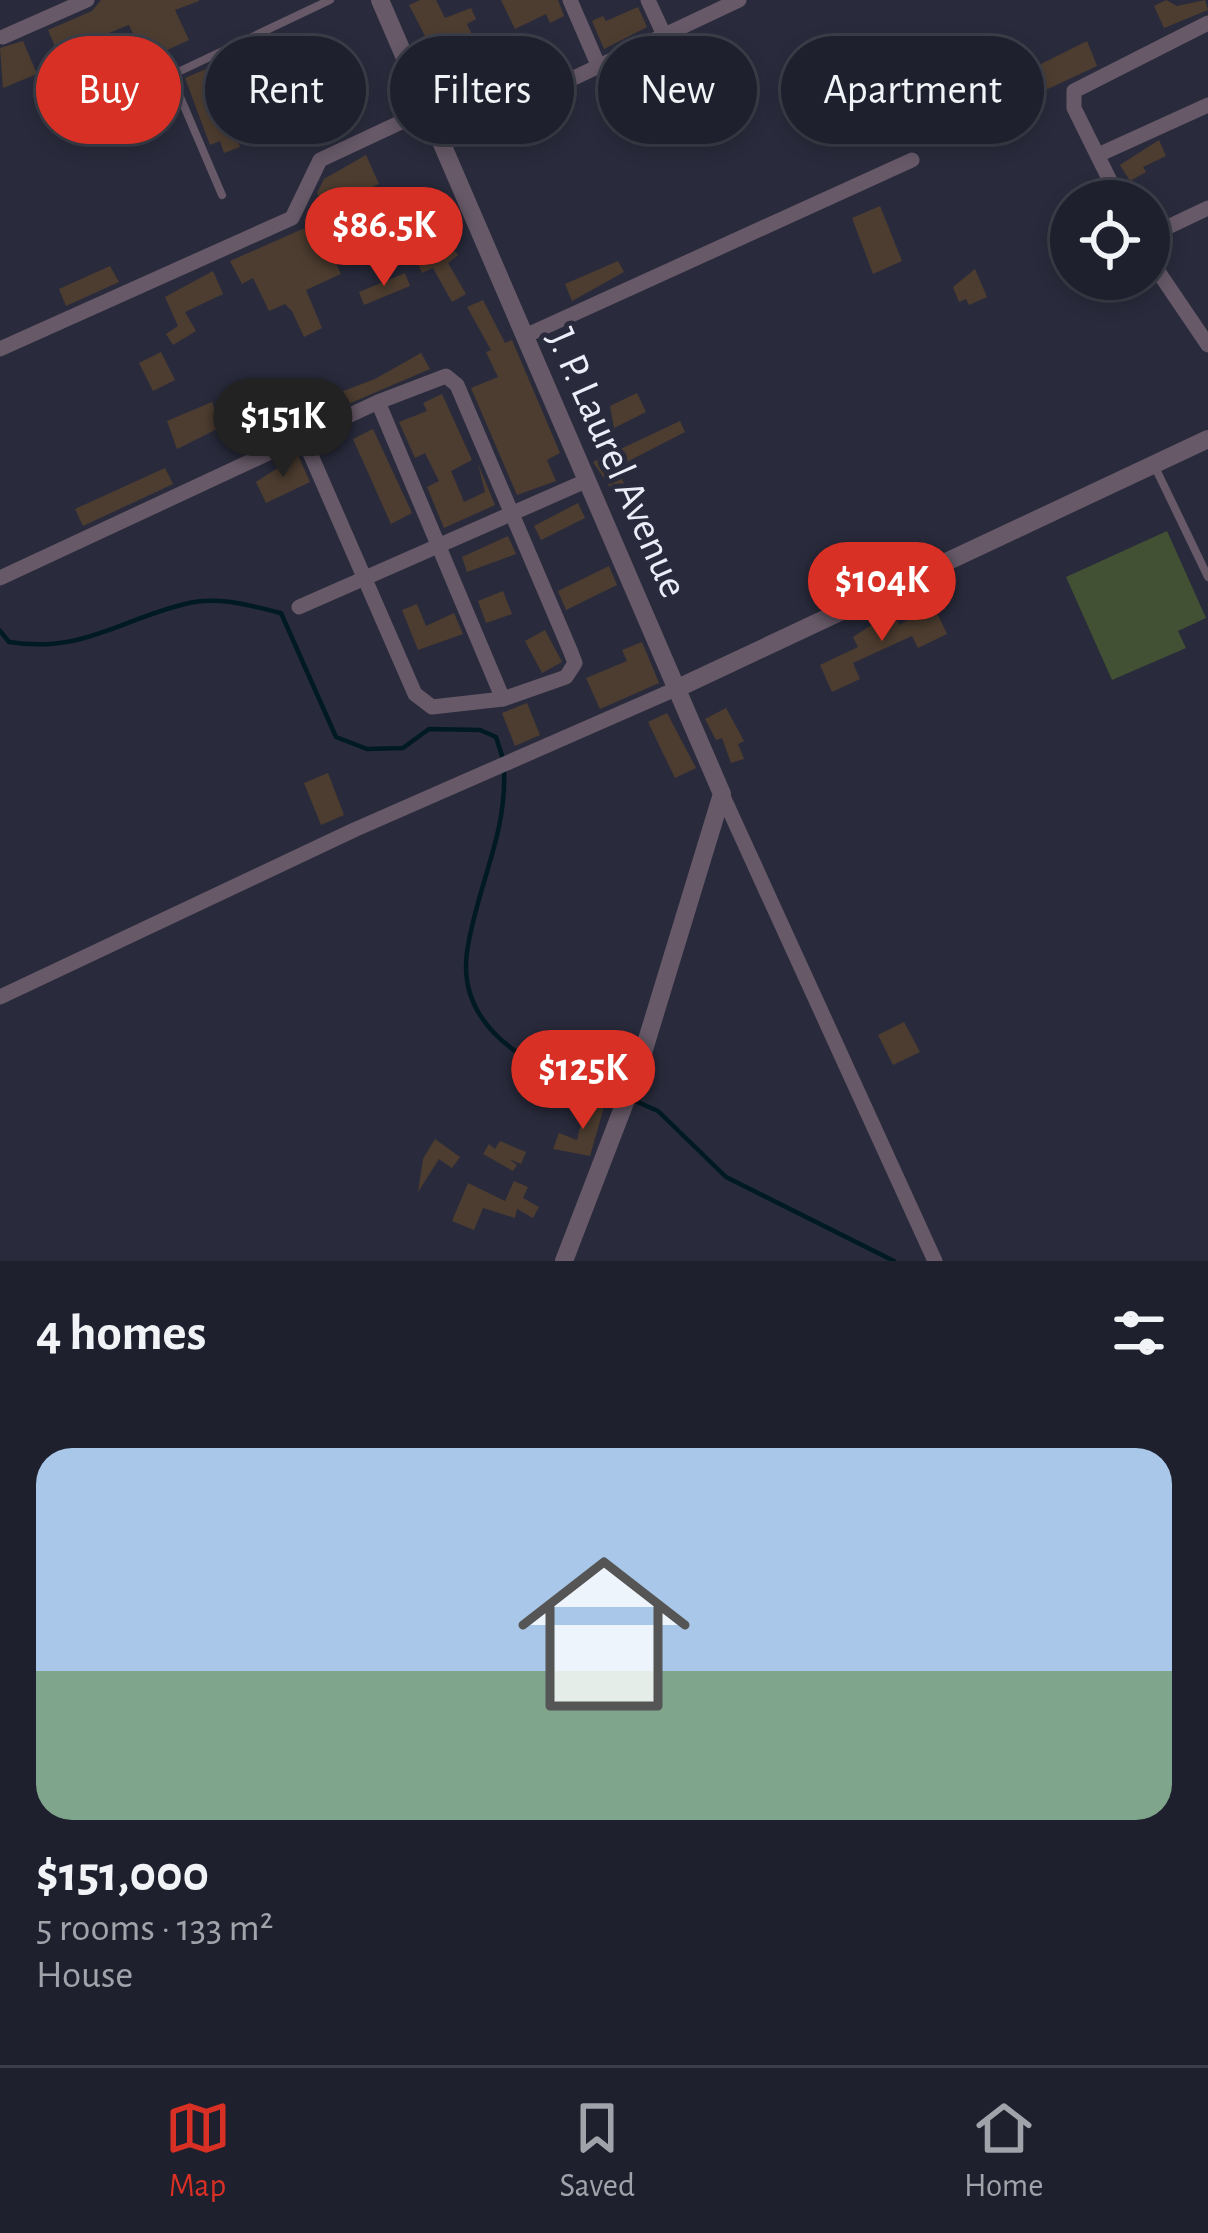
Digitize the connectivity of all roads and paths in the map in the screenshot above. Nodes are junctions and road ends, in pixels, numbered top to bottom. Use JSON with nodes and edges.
{"nodes":[{"id":1,"x":87,"y":0,"type":"edge"},
{"id":2,"x":330,"y":0,"type":"edge"},
{"id":3,"x":380,"y":0,"type":"edge"},
{"id":4,"x":570,"y":0,"type":"edge"},
{"id":5,"x":648,"y":0,"type":"edge"},
{"id":6,"x":735,"y":1,"type":"edge"},
{"id":7,"x":1208,"y":23,"type":"edge"},
{"id":8,"x":395,"y":36,"type":"edge"},
{"id":9,"x":665,"y":36,"type":"edge"},
{"id":10,"x":667,"y":36,"type":"edge"},
{"id":11,"x":3,"y":37,"type":"dead end"},
{"id":12,"x":598,"y":65,"type":"edge"},
{"id":13,"x":1208,"y":105,"type":"edge"},
{"id":14,"x":390,"y":127,"type":"edge"},
{"id":15,"x":441,"y":144,"type":"edge"},
{"id":16,"x":1098,"y":155,"type":"junction"},
{"id":17,"x":912,"y":160,"type":"dead end"},
{"id":18,"x":1110,"y":180,"type":"edge"},
{"id":19,"x":222,"y":195,"type":"dead end"},
{"id":20,"x":1208,"y":208,"type":"edge"},
{"id":21,"x":1170,"y":226,"type":"edge"},
{"id":22,"x":1170,"y":289,"type":"edge"},
{"id":23,"x":525,"y":335,"type":"junction"},
{"id":24,"x":1208,"y":345,"type":"edge"},
{"id":25,"x":0,"y":349,"type":"edge"},
{"id":26,"x":378,"y":402,"type":"junction"},
{"id":27,"x":303,"y":437,"type":"junction"},
{"id":28,"x":1208,"y":439,"type":"edge"},
{"id":29,"x":1154,"y":464,"type":"junction"},
{"id":30,"x":588,"y":480,"type":"junction"},
{"id":31,"x":511,"y":514,"type":"junction"},
{"id":32,"x":439,"y":543,"type":"junction"},
{"id":33,"x":364,"y":577,"type":"junction"},
{"id":34,"x":1208,"y":577,"type":"edge"},
{"id":35,"x":0,"y":578,"type":"edge"},
{"id":36,"x":299,"y":607,"type":"dead end"},
{"id":37,"x":678,"y":688,"type":"junction"},
{"id":38,"x":503,"y":699,"type":"junction"},
{"id":39,"x":722,"y":794,"type":"junction"},
{"id":40,"x":0,"y":997,"type":"edge"},
{"id":41,"x":564,"y":1261,"type":"edge"},
{"id":42,"x":935,"y":1261,"type":"edge"}],
"edges":[{"from":1,"to":11,"type":"street"},
{"from":2,"to":19,"type":"lane"},
{"from":3,"to":8,"type":"street","name":"J. P. Laurel Avenue"},
{"from":4,"to":12,"type":"street"},
{"from":5,"to":9,"type":"street"},
{"from":6,"to":10,"type":"street"},
{"from":7,"to":16,"type":"street"},
{"from":13,"to":16,"type":"street"},
{"from":14,"to":25,"type":"street"},
{"from":15,"to":23,"type":"street","name":"J. P. Laurel Avenue"},
{"from":16,"to":18,"type":"street"},
{"from":17,"to":23,"type":"street"},
{"from":20,"to":21,"type":"street"},
{"from":22,"to":24,"type":"street"},
{"from":23,"to":30,"type":"street","name":"J. P. Laurel Avenue"},
{"from":26,"to":27,"type":"street"},
{"from":26,"to":31,"type":"street"},
{"from":26,"to":32,"type":"street"},
{"from":27,"to":33,"type":"street"},
{"from":27,"to":35,"type":"street"},
{"from":28,"to":29,"type":"street"},
{"from":29,"to":34,"type":"lane"},
{"from":29,"to":37,"type":"street"},
{"from":30,"to":31,"type":"street"},
{"from":30,"to":37,"type":"street","name":"J. P. Laurel Avenue"},
{"from":31,"to":32,"type":"street"},
{"from":31,"to":38,"type":"street"},
{"from":32,"to":33,"type":"street"},
{"from":32,"to":38,"type":"street"},
{"from":33,"to":36,"type":"street"},
{"from":33,"to":38,"type":"street"},
{"from":37,"to":39,"type":"street","name":"J. P. Laurel Avenue"},
{"from":37,"to":40,"type":"street"},
{"from":39,"to":41,"type":"street"},
{"from":39,"to":42,"type":"street"}]}
